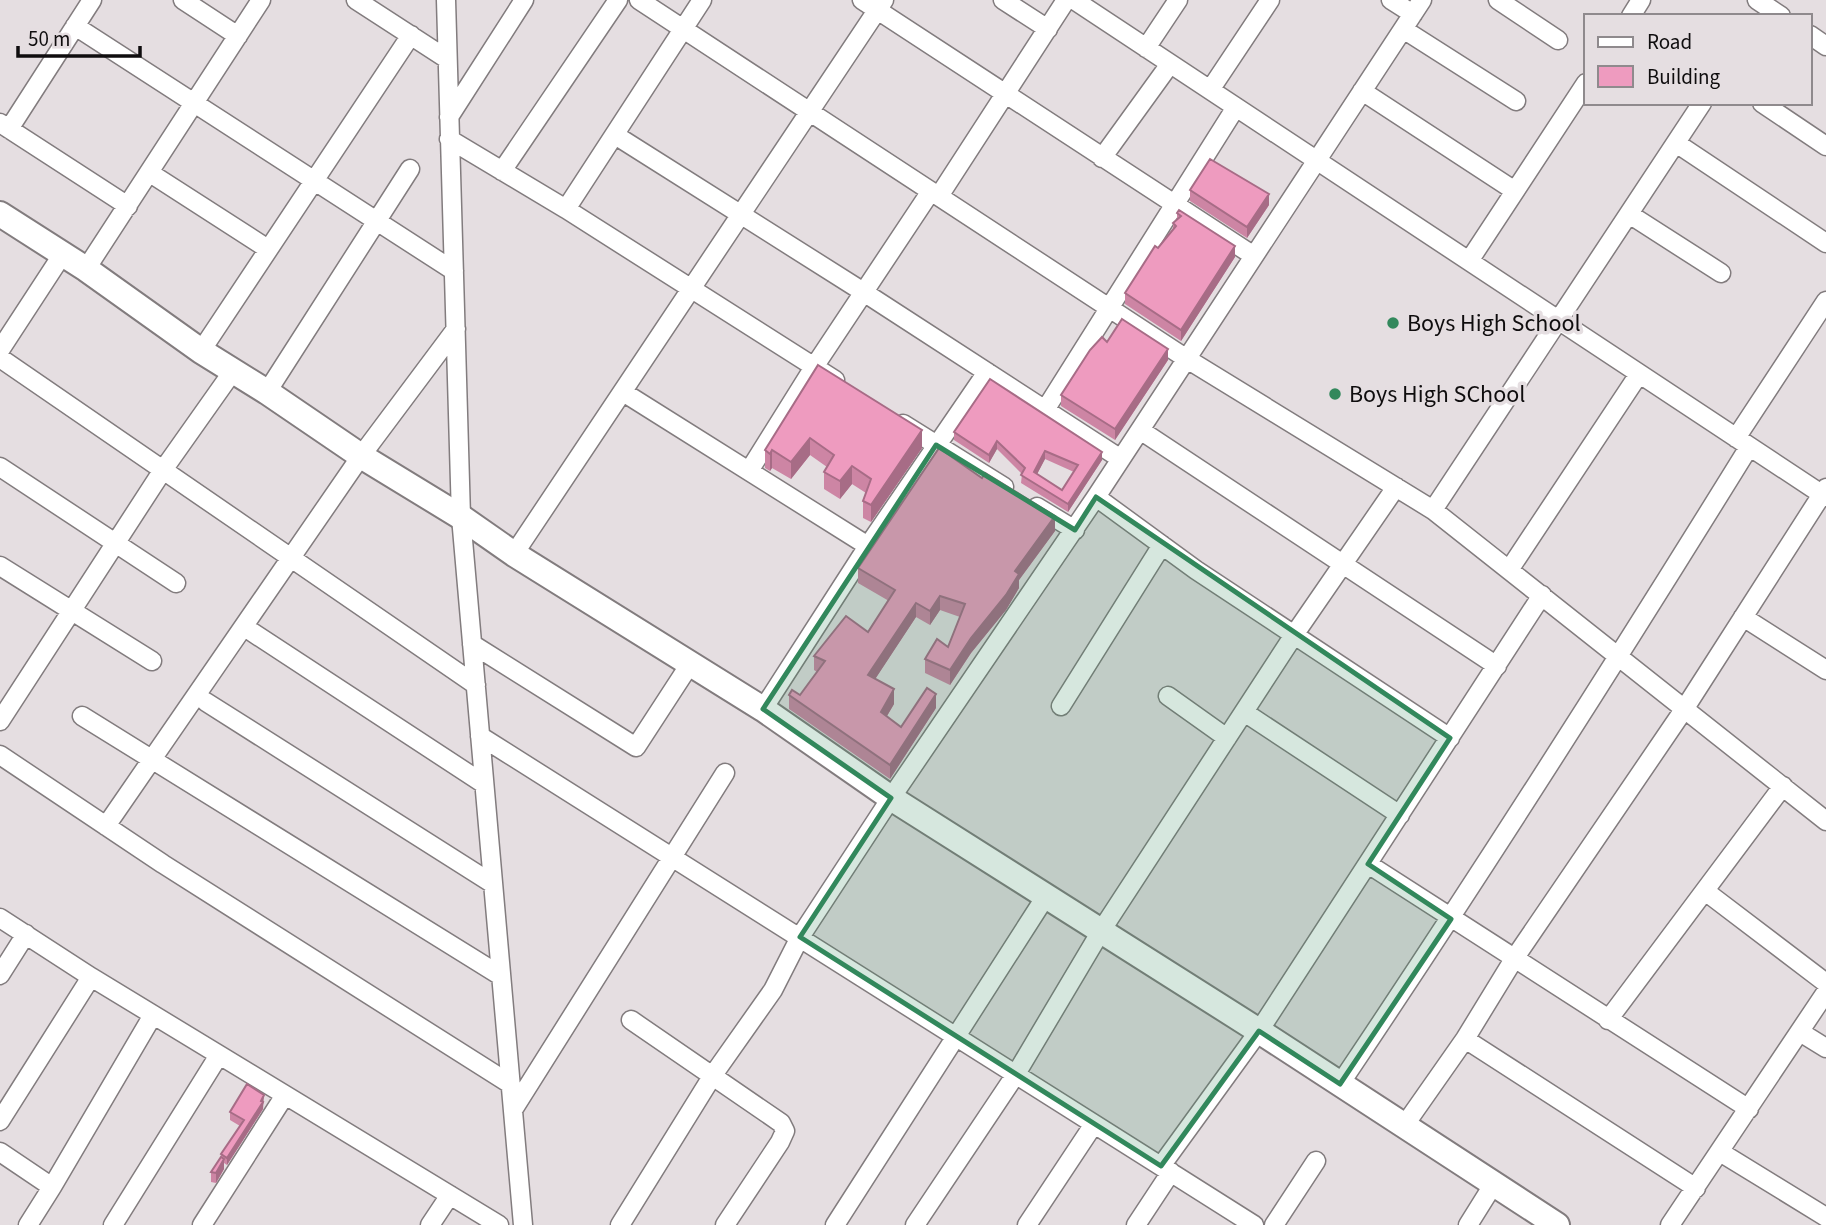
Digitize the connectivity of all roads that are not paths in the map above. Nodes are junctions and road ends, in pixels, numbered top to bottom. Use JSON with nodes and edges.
{"nodes":[{"id":1,"x":92,"y":0,"type":"edge"},
{"id":2,"x":183,"y":0,"type":"edge"},
{"id":3,"x":261,"y":0,"type":"edge"},
{"id":4,"x":356,"y":0,"type":"edge"},
{"id":5,"x":446,"y":0,"type":"edge"},
{"id":6,"x":524,"y":0,"type":"edge"},
{"id":7,"x":618,"y":0,"type":"edge"},
{"id":8,"x":639,"y":0,"type":"edge"},
{"id":9,"x":702,"y":0,"type":"edge"},
{"id":10,"x":1003,"y":0,"type":"edge"},
{"id":11,"x":1066,"y":0,"type":"edge"},
{"id":12,"x":1074,"y":0,"type":"edge"},
{"id":13,"x":1178,"y":0,"type":"edge"},
{"id":14,"x":1270,"y":0,"type":"edge"},
{"id":15,"x":1391,"y":0,"type":"edge"},
{"id":16,"x":1498,"y":0,"type":"edge"},
{"id":17,"x":875,"y":3,"type":"edge"},
{"id":18,"x":1412,"y":14,"type":"edge"},
{"id":19,"x":75,"y":26,"type":"junction"},
{"id":20,"x":683,"y":29,"type":"junction"},
{"id":21,"x":1048,"y":29,"type":"junction"},
{"id":22,"x":411,"y":35,"type":"junction"},
{"id":23,"x":238,"y":36,"type":"junction"},
{"id":24,"x":1558,"y":40,"type":"dead end"},
{"id":25,"x":1146,"y":48,"type":"junction"},
{"id":26,"x":447,"y":59,"type":"junction"},
{"id":27,"x":1170,"y":64,"type":"junction"},
{"id":28,"x":1584,"y":86,"type":"edge"},
{"id":29,"x":1210,"y":90,"type":"junction"},
{"id":30,"x":1362,"y":91,"type":"junction"},
{"id":31,"x":1004,"y":95,"type":"junction"},
{"id":32,"x":1516,"y":101,"type":"dead end"},
{"id":33,"x":195,"y":103,"type":"junction"},
{"id":34,"x":1701,"y":105,"type":"edge"},
{"id":35,"x":1765,"y":105,"type":"edge"},
{"id":36,"x":1236,"y":107,"type":"junction"},
{"id":37,"x":809,"y":112,"type":"junction"},
{"id":38,"x":449,"y":117,"type":"junction"},
{"id":39,"x":4,"y":126,"type":"edge"},
{"id":40,"x":615,"y":135,"type":"junction"},
{"id":41,"x":449,"y":139,"type":"junction"},
{"id":42,"x":1676,"y":143,"type":"junction"},
{"id":43,"x":1826,"y":146,"type":"edge"},
{"id":44,"x":1102,"y":158,"type":"junction"},
{"id":45,"x":1317,"y":160,"type":"junction"},
{"id":46,"x":410,"y":169,"type":"dead end"},
{"id":47,"x":502,"y":171,"type":"junction"},
{"id":48,"x":150,"y":173,"type":"junction"},
{"id":49,"x":314,"y":180,"type":"junction"},
{"id":50,"x":1515,"y":191,"type":"junction"},
{"id":51,"x":935,"y":194,"type":"junction"},
{"id":52,"x":1174,"y":205,"type":"junction"},
{"id":53,"x":128,"y":206,"type":"junction"},
{"id":54,"x":566,"y":209,"type":"junction"},
{"id":55,"x":0,"y":214,"type":"edge"},
{"id":56,"x":741,"y":214,"type":"junction"},
{"id":57,"x":1629,"y":214,"type":"junction"},
{"id":58,"x":376,"y":221,"type":"junction"},
{"id":59,"x":1826,"y":243,"type":"edge"},
{"id":60,"x":268,"y":249,"type":"junction"},
{"id":61,"x":62,"y":255,"type":"junction"},
{"id":62,"x":1254,"y":256,"type":"junction"},
{"id":63,"x":1469,"y":261,"type":"junction"},
{"id":64,"x":86,"y":269,"type":"junction"},
{"id":65,"x":454,"y":271,"type":"junction"},
{"id":66,"x":1721,"y":273,"type":"dead end"},
{"id":67,"x":691,"y":290,"type":"junction"},
{"id":68,"x":864,"y":293,"type":"junction"},
{"id":69,"x":1826,"y":301,"type":"edge"},
{"id":70,"x":1109,"y":308,"type":"junction"},
{"id":71,"x":1559,"y":320,"type":"junction"},
{"id":72,"x":456,"y":329,"type":"junction"},
{"id":73,"x":0,"y":350,"type":"edge"},
{"id":74,"x":201,"y":351,"type":"junction"},
{"id":75,"x":0,"y":358,"type":"edge"},
{"id":76,"x":1187,"y":359,"type":"junction"},
{"id":77,"x":814,"y":367,"type":"junction"},
{"id":78,"x":233,"y":371,"type":"junction"},
{"id":79,"x":987,"y":372,"type":"junction"},
{"id":80,"x":1639,"y":374,"type":"junction"},
{"id":81,"x":847,"y":388,"type":"edge"},
{"id":82,"x":267,"y":392,"type":"junction"},
{"id":83,"x":623,"y":392,"type":"junction"},
{"id":84,"x":1045,"y":410,"type":"junction"},
{"id":85,"x":891,"y":416,"type":"edge"},
{"id":86,"x":1140,"y":430,"type":"junction"},
{"id":87,"x":1743,"y":442,"type":"junction"},
{"id":88,"x":936,"y":445,"type":"junction"},
{"id":89,"x":361,"y":456,"type":"junction"},
{"id":90,"x":1121,"y":459,"type":"junction"},
{"id":91,"x":0,"y":467,"type":"edge"},
{"id":92,"x":163,"y":470,"type":"junction"},
{"id":93,"x":748,"y":471,"type":"junction"},
{"id":94,"x":1396,"y":487,"type":"junction"},
{"id":95,"x":1825,"y":494,"type":"edge"},
{"id":96,"x":1096,"y":498,"type":"junction"},
{"id":97,"x":1433,"y":510,"type":"junction"},
{"id":98,"x":461,"y":517,"type":"junction"},
{"id":99,"x":1074,"y":530,"type":"junction"},
{"id":100,"x":116,"y":542,"type":"junction"},
{"id":101,"x":1162,"y":545,"type":"junction"},
{"id":102,"x":868,"y":546,"type":"junction"},
{"id":103,"x":514,"y":554,"type":"junction"},
{"id":104,"x":290,"y":558,"type":"junction"},
{"id":105,"x":0,"y":566,"type":"edge"},
{"id":106,"x":1343,"y":566,"type":"junction"},
{"id":107,"x":1509,"y":570,"type":"junction"},
{"id":108,"x":176,"y":583,"type":"dead end"},
{"id":109,"x":1542,"y":596,"type":"junction"},
{"id":110,"x":71,"y":611,"type":"junction"},
{"id":111,"x":1743,"y":617,"type":"junction"},
{"id":112,"x":252,"y":632,"type":"dead end"},
{"id":113,"x":1294,"y":635,"type":"junction"},
{"id":114,"x":472,"y":644,"type":"junction"},
{"id":115,"x":1620,"y":656,"type":"junction"},
{"id":116,"x":152,"y":661,"type":"dead end"},
{"id":117,"x":690,"y":664,"type":"junction"},
{"id":118,"x":1497,"y":666,"type":"junction"},
{"id":119,"x":1826,"y":670,"type":"edge"},
{"id":120,"x":476,"y":685,"type":"junction"},
{"id":121,"x":1168,"y":696,"type":"dead end"},
{"id":122,"x":206,"y":702,"type":"dead end"},
{"id":123,"x":1061,"y":706,"type":"dead end"},
{"id":124,"x":1685,"y":708,"type":"junction"},
{"id":125,"x":763,"y":709,"type":"junction"},
{"id":126,"x":1244,"y":712,"type":"junction"},
{"id":127,"x":82,"y":716,"type":"dead end"},
{"id":128,"x":0,"y":721,"type":"edge"},
{"id":129,"x":480,"y":736,"type":"junction"},
{"id":130,"x":1227,"y":738,"type":"junction"},
{"id":131,"x":1450,"y":738,"type":"junction"},
{"id":132,"x":0,"y":755,"type":"edge"},
{"id":133,"x":152,"y":759,"type":"junction"},
{"id":134,"x":725,"y":773,"type":"dead end"},
{"id":135,"x":484,"y":784,"type":"junction"},
{"id":136,"x":1783,"y":786,"type":"junction"},
{"id":137,"x":891,"y":798,"type":"junction"},
{"id":138,"x":1400,"y":815,"type":"junction"},
{"id":139,"x":1826,"y":821,"type":"edge"},
{"id":140,"x":106,"y":826,"type":"junction"},
{"id":141,"x":671,"y":857,"type":"junction"},
{"id":142,"x":1368,"y":864,"type":"junction"},
{"id":143,"x":493,"y":884,"type":"junction"},
{"id":144,"x":1704,"y":891,"type":"junction"},
{"id":145,"x":1046,"y":896,"type":"junction"},
{"id":146,"x":0,"y":918,"type":"edge"},
{"id":147,"x":1451,"y":919,"type":"junction"},
{"id":148,"x":1101,"y":931,"type":"junction"},
{"id":149,"x":26,"y":934,"type":"junction"},
{"id":150,"x":800,"y":937,"type":"junction"},
{"id":151,"x":1514,"y":959,"type":"junction"},
{"id":152,"x":0,"y":975,"type":"edge"},
{"id":153,"x":91,"y":976,"type":"junction"},
{"id":154,"x":501,"y":976,"type":"junction"},
{"id":155,"x":1826,"y":984,"type":"edge"},
{"id":156,"x":1826,"y":992,"type":"edge"},
{"id":157,"x":153,"y":1015,"type":"junction"},
{"id":158,"x":631,"y":1020,"type":"dead end"},
{"id":159,"x":1608,"y":1020,"type":"junction"},
{"id":160,"x":1259,"y":1031,"type":"junction"},
{"id":161,"x":1800,"y":1032,"type":"junction"},
{"id":162,"x":956,"y":1036,"type":"junction"},
{"id":163,"x":1465,"y":1039,"type":"junction"},
{"id":164,"x":1826,"y":1048,"type":"edge"},
{"id":165,"x":219,"y":1055,"type":"junction"},
{"id":166,"x":1016,"y":1074,"type":"junction"},
{"id":167,"x":713,"y":1075,"type":"junction"},
{"id":168,"x":510,"y":1084,"type":"junction"},
{"id":169,"x":1340,"y":1084,"type":"junction"},
{"id":170,"x":285,"y":1095,"type":"junction"},
{"id":171,"x":1749,"y":1109,"type":"junction"},
{"id":172,"x":513,"y":1110,"type":"junction"},
{"id":173,"x":0,"y":1121,"type":"edge"},
{"id":174,"x":1094,"y":1124,"type":"junction"},
{"id":175,"x":1404,"y":1126,"type":"junction"},
{"id":176,"x":0,"y":1152,"type":"edge"},
{"id":177,"x":1720,"y":1152,"type":"junction"},
{"id":178,"x":1316,"y":1161,"type":"dead end"},
{"id":179,"x":1166,"y":1169,"type":"junction"},
{"id":180,"x":1493,"y":1185,"type":"junction"},
{"id":181,"x":52,"y":1187,"type":"junction"},
{"id":182,"x":1696,"y":1188,"type":"junction"},
{"id":183,"x":450,"y":1195,"type":"junction"},
{"id":184,"x":1826,"y":1217,"type":"edge"},
{"id":185,"x":28,"y":1225,"type":"edge"},
{"id":186,"x":113,"y":1225,"type":"edge"},
{"id":187,"x":202,"y":1225,"type":"edge"},
{"id":188,"x":430,"y":1225,"type":"edge"},
{"id":189,"x":499,"y":1225,"type":"edge"},
{"id":190,"x":523,"y":1225,"type":"edge"},
{"id":191,"x":620,"y":1225,"type":"edge"},
{"id":192,"x":725,"y":1225,"type":"edge"},
{"id":193,"x":835,"y":1225,"type":"edge"},
{"id":194,"x":915,"y":1225,"type":"edge"},
{"id":195,"x":1027,"y":1225,"type":"edge"},
{"id":196,"x":1136,"y":1225,"type":"edge"},
{"id":197,"x":1254,"y":1225,"type":"edge"},
{"id":198,"x":1274,"y":1225,"type":"edge"},
{"id":199,"x":1468,"y":1225,"type":"edge"},
{"id":200,"x":1557,"y":1225,"type":"edge"},
{"id":201,"x":1670,"y":1225,"type":"edge"}],
"edges":[{"from":1,"to":19,"type":"street"},
{"from":2,"to":23,"type":"street"},
{"from":3,"to":23,"type":"street"},
{"from":4,"to":22,"type":"street"},
{"from":5,"to":26,"type":"street"},
{"from":6,"to":38,"type":"street"},
{"from":7,"to":47,"type":"street"},
{"from":8,"to":20,"type":"street"},
{"from":9,"to":20,"type":"street"},
{"from":10,"to":21,"type":"street"},
{"from":11,"to":21,"type":"street"},
{"from":12,"to":25,"type":"street"},
{"from":13,"to":25,"type":"street"},
{"from":14,"to":29,"type":"street"},
{"from":15,"to":18,"type":"street"},
{"from":16,"to":24,"type":"street"},
{"from":17,"to":31,"type":"street"},
{"from":17,"to":37,"type":"street"},
{"from":18,"to":30,"type":"street"},
{"from":18,"to":32,"type":"street"},
{"from":19,"to":33,"type":"street"},
{"from":19,"to":39,"type":"street"},
{"from":20,"to":37,"type":"street"},
{"from":20,"to":40,"type":"street"},
{"from":21,"to":31,"type":"street"},
{"from":22,"to":26,"type":"street"},
{"from":22,"to":49,"type":"street"},
{"from":23,"to":33,"type":"street"},
{"from":25,"to":27,"type":"street"},
{"from":26,"to":38,"type":"street"},
{"from":27,"to":29,"type":"street"},
{"from":27,"to":44,"type":"street"},
{"from":28,"to":50,"type":"street"},
{"from":29,"to":36,"type":"street"},
{"from":30,"to":45,"type":"street"},
{"from":30,"to":50,"type":"street"},
{"from":31,"to":44,"type":"street"},
{"from":31,"to":51,"type":"street"},
{"from":33,"to":48,"type":"street"},
{"from":33,"to":49,"type":"street"},
{"from":34,"to":42,"type":"street"},
{"from":35,"to":43,"type":"street"},
{"from":36,"to":45,"type":"street"},
{"from":36,"to":52,"type":"street"},
{"from":37,"to":51,"type":"street"},
{"from":37,"to":56,"type":"street"},
{"from":38,"to":41,"type":"street"},
{"from":39,"to":53,"type":"street"},
{"from":40,"to":54,"type":"street"},
{"from":40,"to":56,"type":"street"},
{"from":41,"to":47,"type":"street"},
{"from":41,"to":65,"type":"street"},
{"from":42,"to":57,"type":"street"},
{"from":42,"to":59,"type":"street"},
{"from":44,"to":52,"type":"street"},
{"from":45,"to":62,"type":"street"},
{"from":45,"to":63,"type":"street"},
{"from":46,"to":58,"type":"street"},
{"from":47,"to":54,"type":"street"},
{"from":48,"to":53,"type":"street"},
{"from":48,"to":60,"type":"street"},
{"from":49,"to":58,"type":"street"},
{"from":49,"to":60,"type":"street"},
{"from":50,"to":63,"type":"street"},
{"from":51,"to":68,"type":"street"},
{"from":51,"to":70,"type":"street"},
{"from":52,"to":62,"type":"street"},
{"from":52,"to":70,"type":"street"},
{"from":53,"to":64,"type":"street"},
{"from":54,"to":67,"type":"street"},
{"from":55,"to":61,"type":"street"},
{"from":56,"to":67,"type":"street"},
{"from":56,"to":68,"type":"street"},
{"from":57,"to":66,"type":"street"},
{"from":57,"to":71,"type":"street"},
{"from":58,"to":65,"type":"street"},
{"from":58,"to":82,"type":"street"},
{"from":60,"to":74,"type":"street"},
{"from":61,"to":64,"type":"street"},
{"from":61,"to":73,"type":"street"},
{"from":62,"to":76,"type":"street"},
{"from":63,"to":71,"type":"street"},
{"from":64,"to":74,"type":"street"},
{"from":65,"to":72,"type":"street"},
{"from":67,"to":77,"type":"street"},
{"from":67,"to":83,"type":"street"},
{"from":68,"to":77,"type":"street"},
{"from":68,"to":79,"type":"street"},
{"from":69,"to":87,"type":"street"},
{"from":70,"to":76,"type":"street"},
{"from":70,"to":84,"type":"street"},
{"from":71,"to":80,"type":"street"},
{"from":71,"to":97,"type":"street"},
{"from":72,"to":89,"type":"street"},
{"from":72,"to":98,"type":"street"},
{"from":74,"to":78,"type":"street"},
{"from":75,"to":92,"type":"street"},
{"from":76,"to":86,"type":"street"},
{"from":76,"to":94,"type":"street"},
{"from":77,"to":81,"type":"street"},
{"from":77,"to":93,"type":"street"},
{"from":78,"to":82,"type":"street"},
{"from":78,"to":92,"type":"street"},
{"from":79,"to":84,"type":"street"},
{"from":79,"to":88,"type":"street"},
{"from":80,"to":87,"type":"street"},
{"from":80,"to":107,"type":"street"},
{"from":82,"to":89,"type":"street"},
{"from":83,"to":93,"type":"street"},
{"from":83,"to":103,"type":"street"},
{"from":84,"to":90,"type":"street"},
{"from":85,"to":88,"type":"street"},
{"from":86,"to":90,"type":"street"},
{"from":86,"to":106,"type":"street"},
{"from":87,"to":95,"type":"street"},
{"from":87,"to":115,"type":"street"},
{"from":88,"to":99,"type":"street"},
{"from":88,"to":102,"type":"street"},
{"from":89,"to":98,"type":"street"},
{"from":89,"to":104,"type":"street"},
{"from":90,"to":96,"type":"street"},
{"from":91,"to":100,"type":"street"},
{"from":92,"to":100,"type":"street"},
{"from":92,"to":104,"type":"street"},
{"from":93,"to":102,"type":"street"},
{"from":94,"to":97,"type":"street"},
{"from":94,"to":106,"type":"street"},
{"from":95,"to":111,"type":"street"},
{"from":96,"to":99,"type":"street"},
{"from":96,"to":101,"type":"street"},
{"from":97,"to":107,"type":"street"},
{"from":98,"to":103,"type":"street"},
{"from":98,"to":114,"type":"street"},
{"from":99,"to":137,"type":"street"},
{"from":100,"to":108,"type":"street"},
{"from":100,"to":110,"type":"street"},
{"from":101,"to":113,"type":"street"},
{"from":101,"to":123,"type":"street"},
{"from":102,"to":125,"type":"street"},
{"from":103,"to":117,"type":"street"},
{"from":104,"to":120,"type":"street"},
{"from":104,"to":133,"type":"street"},
{"from":105,"to":110,"type":"street"},
{"from":106,"to":113,"type":"street"},
{"from":106,"to":118,"type":"street"},
{"from":107,"to":109,"type":"street"},
{"from":109,"to":115,"type":"street"},
{"from":109,"to":118,"type":"street"},
{"from":110,"to":116,"type":"street"},
{"from":110,"to":128,"type":"street"},
{"from":111,"to":119,"type":"street"},
{"from":111,"to":124,"type":"street"},
{"from":112,"to":135,"type":"street"},
{"from":113,"to":126,"type":"street"},
{"from":113,"to":131,"type":"street"},
{"from":114,"to":117,"type":"street"},
{"from":114,"to":120,"type":"street"},
{"from":115,"to":124,"type":"street"},
{"from":115,"to":147,"type":"street"},
{"from":117,"to":125,"type":"street"},
{"from":118,"to":131,"type":"street"},
{"from":120,"to":129,"type":"street"},
{"from":121,"to":130,"type":"street"},
{"from":122,"to":143,"type":"street"},
{"from":124,"to":136,"type":"street"},
{"from":124,"to":151,"type":"street"},
{"from":125,"to":137,"type":"street"},
{"from":126,"to":130,"type":"street"},
{"from":126,"to":138,"type":"street"},
{"from":127,"to":133,"type":"street"},
{"from":129,"to":135,"type":"street"},
{"from":129,"to":141,"type":"street"},
{"from":130,"to":148,"type":"street"},
{"from":131,"to":138,"type":"street"},
{"from":132,"to":140,"type":"street"},
{"from":133,"to":140,"type":"street"},
{"from":133,"to":154,"type":"street"},
{"from":134,"to":141,"type":"street"},
{"from":135,"to":143,"type":"street"},
{"from":136,"to":139,"type":"street"},
{"from":136,"to":144,"type":"street"},
{"from":137,"to":145,"type":"street"},
{"from":137,"to":150,"type":"street"},
{"from":138,"to":142,"type":"street"},
{"from":140,"to":168,"type":"street"},
{"from":141,"to":150,"type":"street"},
{"from":141,"to":172,"type":"street"},
{"from":142,"to":147,"type":"street"},
{"from":142,"to":160,"type":"street"},
{"from":143,"to":154,"type":"street"},
{"from":144,"to":155,"type":"street"},
{"from":144,"to":159,"type":"street"},
{"from":145,"to":148,"type":"street"},
{"from":145,"to":162,"type":"street"},
{"from":146,"to":149,"type":"street"},
{"from":147,"to":151,"type":"street"},
{"from":147,"to":169,"type":"street"},
{"from":148,"to":160,"type":"street"},
{"from":148,"to":166,"type":"street"},
{"from":149,"to":152,"type":"street"},
{"from":149,"to":153,"type":"street"},
{"from":150,"to":162,"type":"street"},
{"from":150,"to":167,"type":"street"},
{"from":151,"to":159,"type":"street"},
{"from":151,"to":163,"type":"street"},
{"from":153,"to":157,"type":"street"},
{"from":153,"to":173,"type":"street"},
{"from":154,"to":168,"type":"street"},
{"from":156,"to":161,"type":"street"},
{"from":157,"to":165,"type":"street"},
{"from":157,"to":181,"type":"street"},
{"from":158,"to":167,"type":"street"},
{"from":159,"to":171,"type":"street"},
{"from":160,"to":169,"type":"street"},
{"from":160,"to":179,"type":"street"},
{"from":161,"to":164,"type":"street"},
{"from":161,"to":171,"type":"street"},
{"from":162,"to":166,"type":"street"},
{"from":162,"to":193,"type":"street"},
{"from":163,"to":175,"type":"street"},
{"from":163,"to":182,"type":"street"},
{"from":165,"to":170,"type":"street"},
{"from":165,"to":186,"type":"street"},
{"from":166,"to":174,"type":"street"},
{"from":166,"to":194,"type":"street"},
{"from":167,"to":191,"type":"street"},
{"from":167,"to":192,"type":"street"},
{"from":168,"to":172,"type":"street"},
{"from":169,"to":175,"type":"street"},
{"from":170,"to":183,"type":"street"},
{"from":170,"to":187,"type":"street"},
{"from":171,"to":177,"type":"street"},
{"from":172,"to":190,"type":"street"},
{"from":174,"to":179,"type":"street"},
{"from":174,"to":195,"type":"street"},
{"from":175,"to":180,"type":"street"},
{"from":176,"to":181,"type":"street"},
{"from":177,"to":182,"type":"street"},
{"from":177,"to":184,"type":"street"},
{"from":178,"to":198,"type":"street"},
{"from":179,"to":196,"type":"street"},
{"from":179,"to":197,"type":"street"},
{"from":180,"to":199,"type":"street"},
{"from":180,"to":200,"type":"street"},
{"from":181,"to":185,"type":"street"},
{"from":182,"to":201,"type":"street"},
{"from":183,"to":188,"type":"street"},
{"from":183,"to":189,"type":"street"}]}
